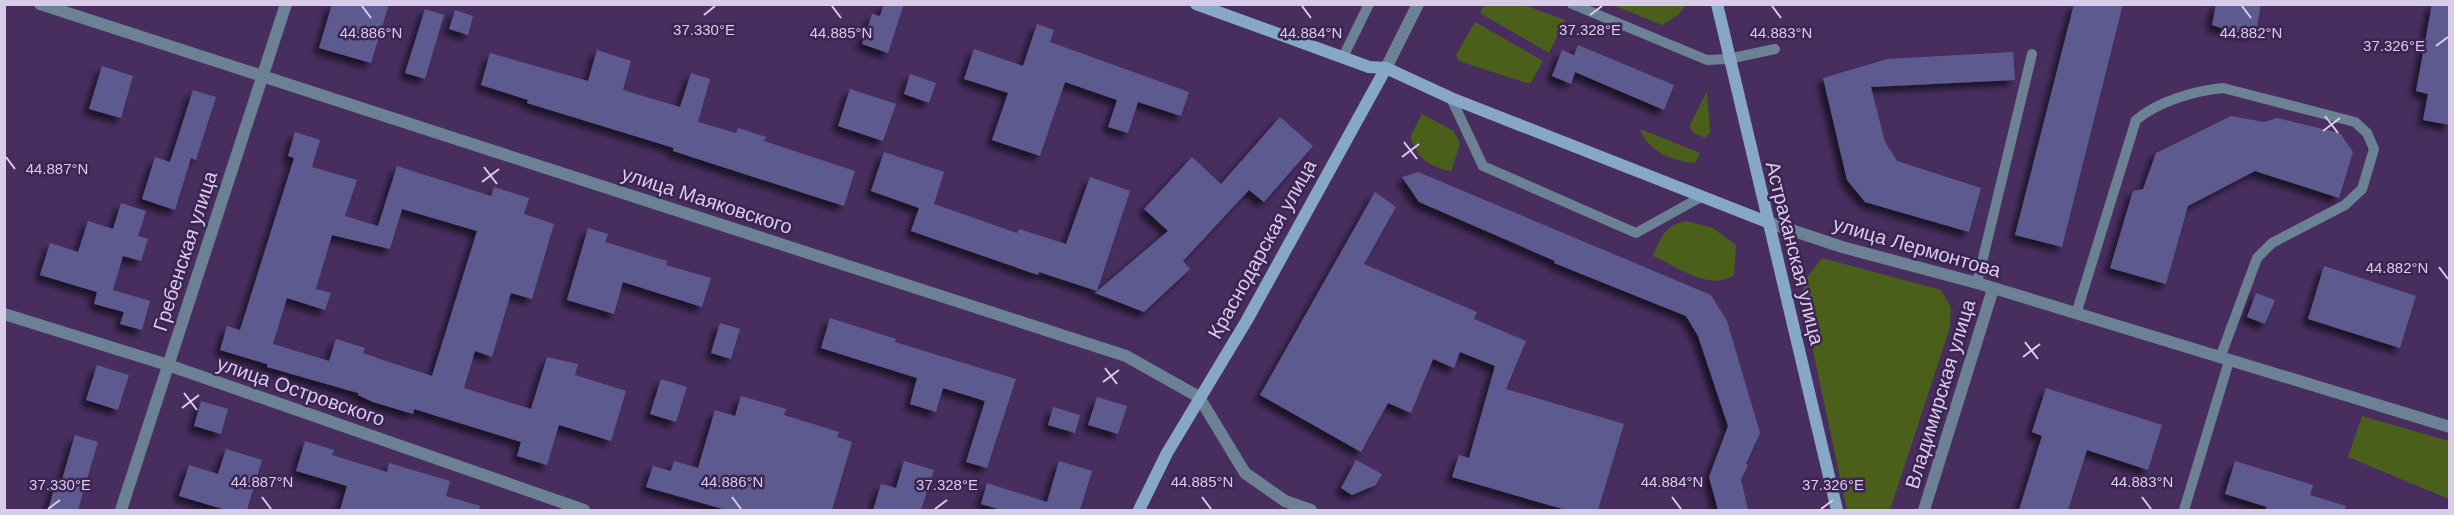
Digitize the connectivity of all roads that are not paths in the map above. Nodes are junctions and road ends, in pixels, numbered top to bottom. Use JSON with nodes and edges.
{"nodes":[{"id":1,"x":40,"y":4,"type":"edge"},
{"id":2,"x":286,"y":4,"type":"edge"},
{"id":3,"x":1196,"y":4,"type":"edge"},
{"id":4,"x":1369,"y":4,"type":"edge"},
{"id":5,"x":1418,"y":4,"type":"edge"},
{"id":6,"x":1717,"y":4,"type":"edge"},
{"id":7,"x":1578,"y":6,"type":"edge"},
{"id":8,"x":1775,"y":49,"type":"dead end"},
{"id":9,"x":2032,"y":54,"type":"dead end"},
{"id":10,"x":1343,"y":57,"type":"junction"},
{"id":11,"x":1728,"y":59,"type":"junction"},
{"id":12,"x":1386,"y":68,"type":"junction"},
{"id":13,"x":263,"y":76,"type":"junction"},
{"id":14,"x":1450,"y":98,"type":"junction"},
{"id":15,"x":1701,"y":197,"type":"junction"},
{"id":16,"x":1767,"y":222,"type":"junction"},
{"id":17,"x":1977,"y":283,"type":"junction"},
{"id":18,"x":1993,"y":289,"type":"junction"},
{"id":19,"x":4,"y":314,"type":"edge"},
{"id":20,"x":2076,"y":314,"type":"junction"},
{"id":21,"x":2224,"y":359,"type":"junction"},
{"id":22,"x":168,"y":365,"type":"junction"},
{"id":23,"x":1199,"y":397,"type":"junction"},
{"id":24,"x":2450,"y":427,"type":"edge"},
{"id":25,"x":121,"y":510,"type":"edge"},
{"id":26,"x":584,"y":510,"type":"edge"},
{"id":27,"x":1139,"y":510,"type":"edge"},
{"id":28,"x":1311,"y":510,"type":"edge"},
{"id":29,"x":1837,"y":510,"type":"edge"},
{"id":30,"x":1924,"y":510,"type":"edge"},
{"id":31,"x":2184,"y":510,"type":"edge"}],
"edges":[{"from":1,"to":13,"type":"street","name":"улица Маяковского"},
{"from":2,"to":13,"type":"street","name":"Гребенская улица"},
{"from":3,"to":10,"type":"street","name":"улица Лермонтова"},
{"from":4,"to":10,"type":"lane"},
{"from":5,"to":12,"type":"street","name":"Краснодарская улица"},
{"from":6,"to":11,"type":"street","name":"Астраханская улица"},
{"from":7,"to":11,"type":"lane"},
{"from":8,"to":11,"type":"lane"},
{"from":9,"to":17,"type":"lane"},
{"from":10,"to":12,"type":"street","name":"улица Лермонтова"},
{"from":11,"to":16,"type":"street","name":"Астраханская улица"},
{"from":12,"to":14,"type":"street","name":"улица Лермонтова"},
{"from":12,"to":23,"type":"street","name":"Краснодарская улица"},
{"from":13,"to":22,"type":"street","name":"Гребенская улица"},
{"from":13,"to":23,"type":"street","name":"улица Маяковского"},
{"from":14,"to":15,"type":"street","name":"улица Лермонтова"},
{"from":14,"to":15,"type":"lane"},
{"from":15,"to":16,"type":"street","name":"улица Лермонтова"},
{"from":16,"to":17,"type":"street","name":"улица Лермонтова"},
{"from":16,"to":29,"type":"street","name":"Астраханская улица"},
{"from":17,"to":18,"type":"street","name":"улица Лермонтова"},
{"from":18,"to":20,"type":"street","name":"улица Лермонтова"},
{"from":18,"to":30,"type":"street","name":"Владимирская улица"},
{"from":19,"to":22,"type":"street","name":"улица Островского"},
{"from":20,"to":21,"type":"street","name":"улица Лермонтова"},
{"from":20,"to":21,"type":"lane"},
{"from":21,"to":24,"type":"street","name":"улица Лермонтова"},
{"from":21,"to":31,"type":"lane"},
{"from":22,"to":25,"type":"street","name":"Гребенская улица"},
{"from":22,"to":26,"type":"street","name":"улица Островского"},
{"from":23,"to":27,"type":"street","name":"Краснодарская улица"},
{"from":23,"to":28,"type":"street","name":"улица Маяковского"}]}
